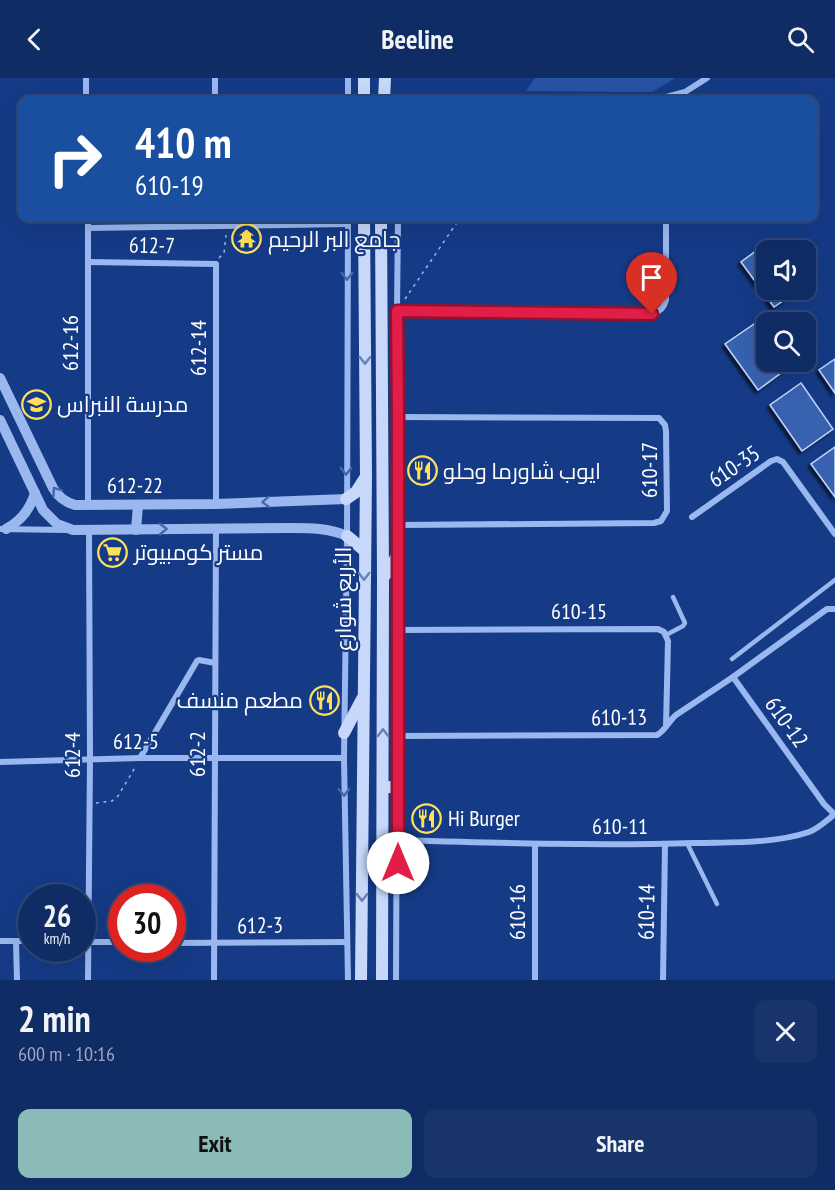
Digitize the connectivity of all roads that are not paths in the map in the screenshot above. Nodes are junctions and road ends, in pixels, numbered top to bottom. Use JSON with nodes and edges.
{"nodes":[{"id":1,"x":86,"y":78,"type":"edge"},
{"id":2,"x":215,"y":78,"type":"edge"},
{"id":3,"x":348,"y":78,"type":"edge"},
{"id":4,"x":364,"y":78,"type":"edge"},
{"id":5,"x":386,"y":78,"type":"edge"},
{"id":6,"x":707,"y":78,"type":"edge"},
{"id":7,"x":685,"y":92,"type":"junction"},
{"id":8,"x":86,"y":96,"type":"edge"},
{"id":9,"x":215,"y":96,"type":"edge"},
{"id":10,"x":348,"y":96,"type":"edge"},
{"id":11,"x":364,"y":96,"type":"edge"},
{"id":12,"x":384,"y":96,"type":"edge"},
{"id":13,"x":670,"y":96,"type":"edge"},
{"id":14,"x":685,"y":96,"type":"edge"},
{"id":15,"x":88,"y":222,"type":"edge"},
{"id":16,"x":216,"y":222,"type":"edge"},
{"id":17,"x":318,"y":222,"type":"edge"},
{"id":18,"x":348,"y":222,"type":"edge"},
{"id":19,"x":364,"y":222,"type":"edge"},
{"id":20,"x":381,"y":222,"type":"edge"},
{"id":21,"x":398,"y":222,"type":"edge"},
{"id":22,"x":666,"y":222,"type":"edge"},
{"id":23,"x":216,"y":226,"type":"junction"},
{"id":24,"x":88,"y":228,"type":"junction"},
{"id":25,"x":88,"y":262,"type":"junction"},
{"id":26,"x":216,"y":264,"type":"joint"},
{"id":27,"x":397,"y":311,"type":"junction"},
{"id":28,"x":0,"y":378,"type":"edge"},
{"id":29,"x":398,"y":417,"type":"junction"},
{"id":30,"x":0,"y":420,"type":"edge"},
{"id":31,"x":4,"y":432,"type":"edge"},
{"id":32,"x":366,"y":477,"type":"junction"},
{"id":33,"x":35,"y":493,"type":"junction"},
{"id":34,"x":346,"y":499,"type":"junction"},
{"id":35,"x":216,"y":504,"type":"junction"},
{"id":36,"x":88,"y":505,"type":"junction"},
{"id":37,"x":138,"y":505,"type":"junction"},
{"id":38,"x":692,"y":516,"type":"dead end"},
{"id":39,"x":398,"y":525,"type":"junction"},
{"id":40,"x":2,"y":528,"type":"edge"},
{"id":41,"x":216,"y":528,"type":"junction"},
{"id":42,"x":73,"y":530,"type":"junction"},
{"id":43,"x":89,"y":530,"type":"junction"},
{"id":44,"x":136,"y":530,"type":"junction"},
{"id":45,"x":835,"y":534,"type":"edge"},
{"id":46,"x":347,"y":537,"type":"junction"},
{"id":47,"x":364,"y":550,"type":"junction"},
{"id":48,"x":398,"y":554,"type":"junction"},
{"id":49,"x":383,"y":578,"type":"junction"},
{"id":50,"x":835,"y":580,"type":"edge"},
{"id":51,"x":673,"y":597,"type":"dead end"},
{"id":52,"x":835,"y":609,"type":"edge"},
{"id":53,"x":364,"y":620,"type":"junction"},
{"id":54,"x":383,"y":624,"type":"junction"},
{"id":55,"x":397,"y":630,"type":"junction"},
{"id":56,"x":666,"y":635,"type":"junction"},
{"id":57,"x":364,"y":647,"type":"junction"},
{"id":58,"x":382,"y":648,"type":"junction"},
{"id":59,"x":732,"y":659,"type":"dead end"},
{"id":60,"x":215,"y":663,"type":"junction"},
{"id":61,"x":733,"y":677,"type":"junction"},
{"id":62,"x":363,"y":698,"type":"junction"},
{"id":63,"x":666,"y":726,"type":"junction"},
{"id":64,"x":344,"y":733,"type":"junction"},
{"id":65,"x":397,"y":736,"type":"junction"},
{"id":66,"x":140,"y":758,"type":"junction"},
{"id":67,"x":344,"y":758,"type":"junction"},
{"id":68,"x":90,"y":759,"type":"junction"},
{"id":69,"x":215,"y":759,"type":"junction"},
{"id":70,"x":0,"y":762,"type":"edge"},
{"id":71,"x":397,"y":786,"type":"junction"},
{"id":72,"x":383,"y":787,"type":"junction"},
{"id":73,"x":835,"y":815,"type":"edge"},
{"id":74,"x":398,"y":840,"type":"junction"},
{"id":75,"x":687,"y":843,"type":"junction"},
{"id":76,"x":535,"y":844,"type":"junction"},
{"id":77,"x":665,"y":844,"type":"junction"},
{"id":78,"x":87,"y":884,"type":"edge"},
{"id":79,"x":717,"y":904,"type":"dead end"},
{"id":80,"x":0,"y":941,"type":"edge"},
{"id":81,"x":16,"y":941,"type":"joint"},
{"id":82,"x":347,"y":942,"type":"junction"},
{"id":83,"x":186,"y":943,"type":"edge"},
{"id":84,"x":214,"y":944,"type":"junction"},
{"id":85,"x":87,"y":962,"type":"edge"},
{"id":86,"x":17,"y":980,"type":"edge"},
{"id":87,"x":88,"y":980,"type":"edge"},
{"id":88,"x":214,"y":980,"type":"edge"},
{"id":89,"x":348,"y":980,"type":"edge"},
{"id":90,"x":361,"y":980,"type":"edge"},
{"id":91,"x":382,"y":980,"type":"edge"},
{"id":92,"x":396,"y":980,"type":"edge"},
{"id":93,"x":535,"y":980,"type":"edge"},
{"id":94,"x":663,"y":980,"type":"edge"}],
"edges":[{"from":1,"to":8,"type":"street"},
{"from":2,"to":9,"type":"street"},
{"from":3,"to":10,"type":"street"},
{"from":4,"to":11,"type":"main road"},
{"from":5,"to":12,"type":"main road"},
{"from":6,"to":7,"type":"street"},
{"from":7,"to":13,"type":"street"},
{"from":7,"to":14,"type":"street"},
{"from":15,"to":24,"type":"street","name":"612-16"},
{"from":16,"to":23,"type":"street"},
{"from":17,"to":23,"type":"street","name":"612-7"},
{"from":18,"to":34,"type":"street","one_way":true},
{"from":19,"to":32,"type":"main road","name":"الأربع شوارع","one_way":true},
{"from":20,"to":49,"type":"main road","name":"الأربع شوارع"},
{"from":21,"to":27,"type":"street"},
{"from":22,"to":27,"type":"street"},
{"from":23,"to":24,"type":"street","name":"612-7"},
{"from":24,"to":25,"type":"street","name":"612-16"},
{"from":25,"to":26,"type":"street","name":"612-7"},
{"from":25,"to":36,"type":"street","name":"612-16"},
{"from":26,"to":35,"type":"street","name":"612-14"},
{"from":27,"to":29,"type":"street"},
{"from":36,"to":28,"type":"street","name":"612-22","one_way":true},
{"from":29,"to":39,"type":"street"},
{"from":29,"to":39,"type":"street","name":"610-17"},
{"from":30,"to":31,"type":"street"},
{"from":31,"to":33,"type":"street"},
{"from":32,"to":34,"type":"main road"},
{"from":32,"to":47,"type":"main road","name":"الأربع شوارع"},
{"from":33,"to":40,"type":"street"},
{"from":33,"to":42,"type":"street"},
{"from":34,"to":35,"type":"street","name":"612-22","one_way":true},
{"from":34,"to":46,"type":"street"},
{"from":35,"to":37,"type":"street","name":"612-22"},
{"from":36,"to":37,"type":"street","name":"612-22"},
{"from":37,"to":44,"type":"street"},
{"from":38,"to":45,"type":"street","name":"610-35"},
{"from":39,"to":48,"type":"street"},
{"from":40,"to":42,"type":"street"},
{"from":44,"to":41,"type":"street","name":"612-22","one_way":true},
{"from":41,"to":46,"type":"street","name":"612-22"},
{"from":41,"to":60,"type":"street","name":"612-2"},
{"from":42,"to":43,"type":"street","name":"612-22"},
{"from":43,"to":44,"type":"street","name":"612-22"},
{"from":43,"to":68,"type":"street","name":"612-4"},
{"from":46,"to":47,"type":"main road"},
{"from":46,"to":64,"type":"street"},
{"from":47,"to":53,"type":"main road","name":"الأربع شوارع","one_way":true},
{"from":48,"to":49,"type":"main road"},
{"from":48,"to":55,"type":"street"},
{"from":49,"to":54,"type":"main road","name":"الأربع شوارع"},
{"from":50,"to":59,"type":"lane"},
{"from":51,"to":56,"type":"lane"},
{"from":52,"to":61,"type":"street","name":"610-13"},
{"from":53,"to":54,"type":"main road"},
{"from":53,"to":57,"type":"main road","name":"الأربع شوارع"},
{"from":54,"to":58,"type":"main road","name":"الأربع شوارع"},
{"from":55,"to":56,"type":"street","name":"610-15"},
{"from":55,"to":65,"type":"street"},
{"from":56,"to":63,"type":"street"},
{"from":57,"to":58,"type":"main road"},
{"from":57,"to":62,"type":"main road","name":"الأربع شوارع"},
{"from":72,"to":58,"type":"main road","name":"الأربع شوارع","one_way":true},
{"from":60,"to":66,"type":"street"},
{"from":60,"to":69,"type":"street","name":"612-2"},
{"from":61,"to":63,"type":"street","name":"610-13"},
{"from":61,"to":73,"type":"street","name":"610-12"},
{"from":62,"to":64,"type":"main road"},
{"from":62,"to":90,"type":"main road","name":"الأربع شوارع","one_way":true},
{"from":63,"to":65,"type":"street","name":"610-13"},
{"from":64,"to":67,"type":"street"},
{"from":65,"to":71,"type":"street"},
{"from":66,"to":68,"type":"street","name":"612-5"},
{"from":66,"to":69,"type":"street","name":"612-5"},
{"from":67,"to":69,"type":"street","name":"612-5"},
{"from":67,"to":82,"type":"street","one_way":true},
{"from":68,"to":70,"type":"street","name":"612-5"},
{"from":68,"to":78,"type":"street","name":"612-4"},
{"from":69,"to":84,"type":"street","name":"612-2"},
{"from":71,"to":72,"type":"main road"},
{"from":71,"to":74,"type":"street"},
{"from":72,"to":91,"type":"main road","name":"الأربع شوارع"},
{"from":73,"to":75,"type":"street","name":"610-11"},
{"from":74,"to":76,"type":"street","name":"610-11"},
{"from":74,"to":92,"type":"street"},
{"from":75,"to":77,"type":"street","name":"610-11"},
{"from":75,"to":79,"type":"lane"},
{"from":76,"to":77,"type":"street","name":"610-11"},
{"from":76,"to":93,"type":"street","name":"610-16"},
{"from":77,"to":94,"type":"street","name":"610-14"},
{"from":80,"to":81,"type":"street"},
{"from":81,"to":86,"type":"street"},
{"from":82,"to":84,"type":"street","name":"612-3"},
{"from":82,"to":89,"type":"street"},
{"from":83,"to":84,"type":"street","name":"612-3"},
{"from":84,"to":88,"type":"street","name":"612-2"},
{"from":85,"to":87,"type":"street","name":"612-4"}]}
